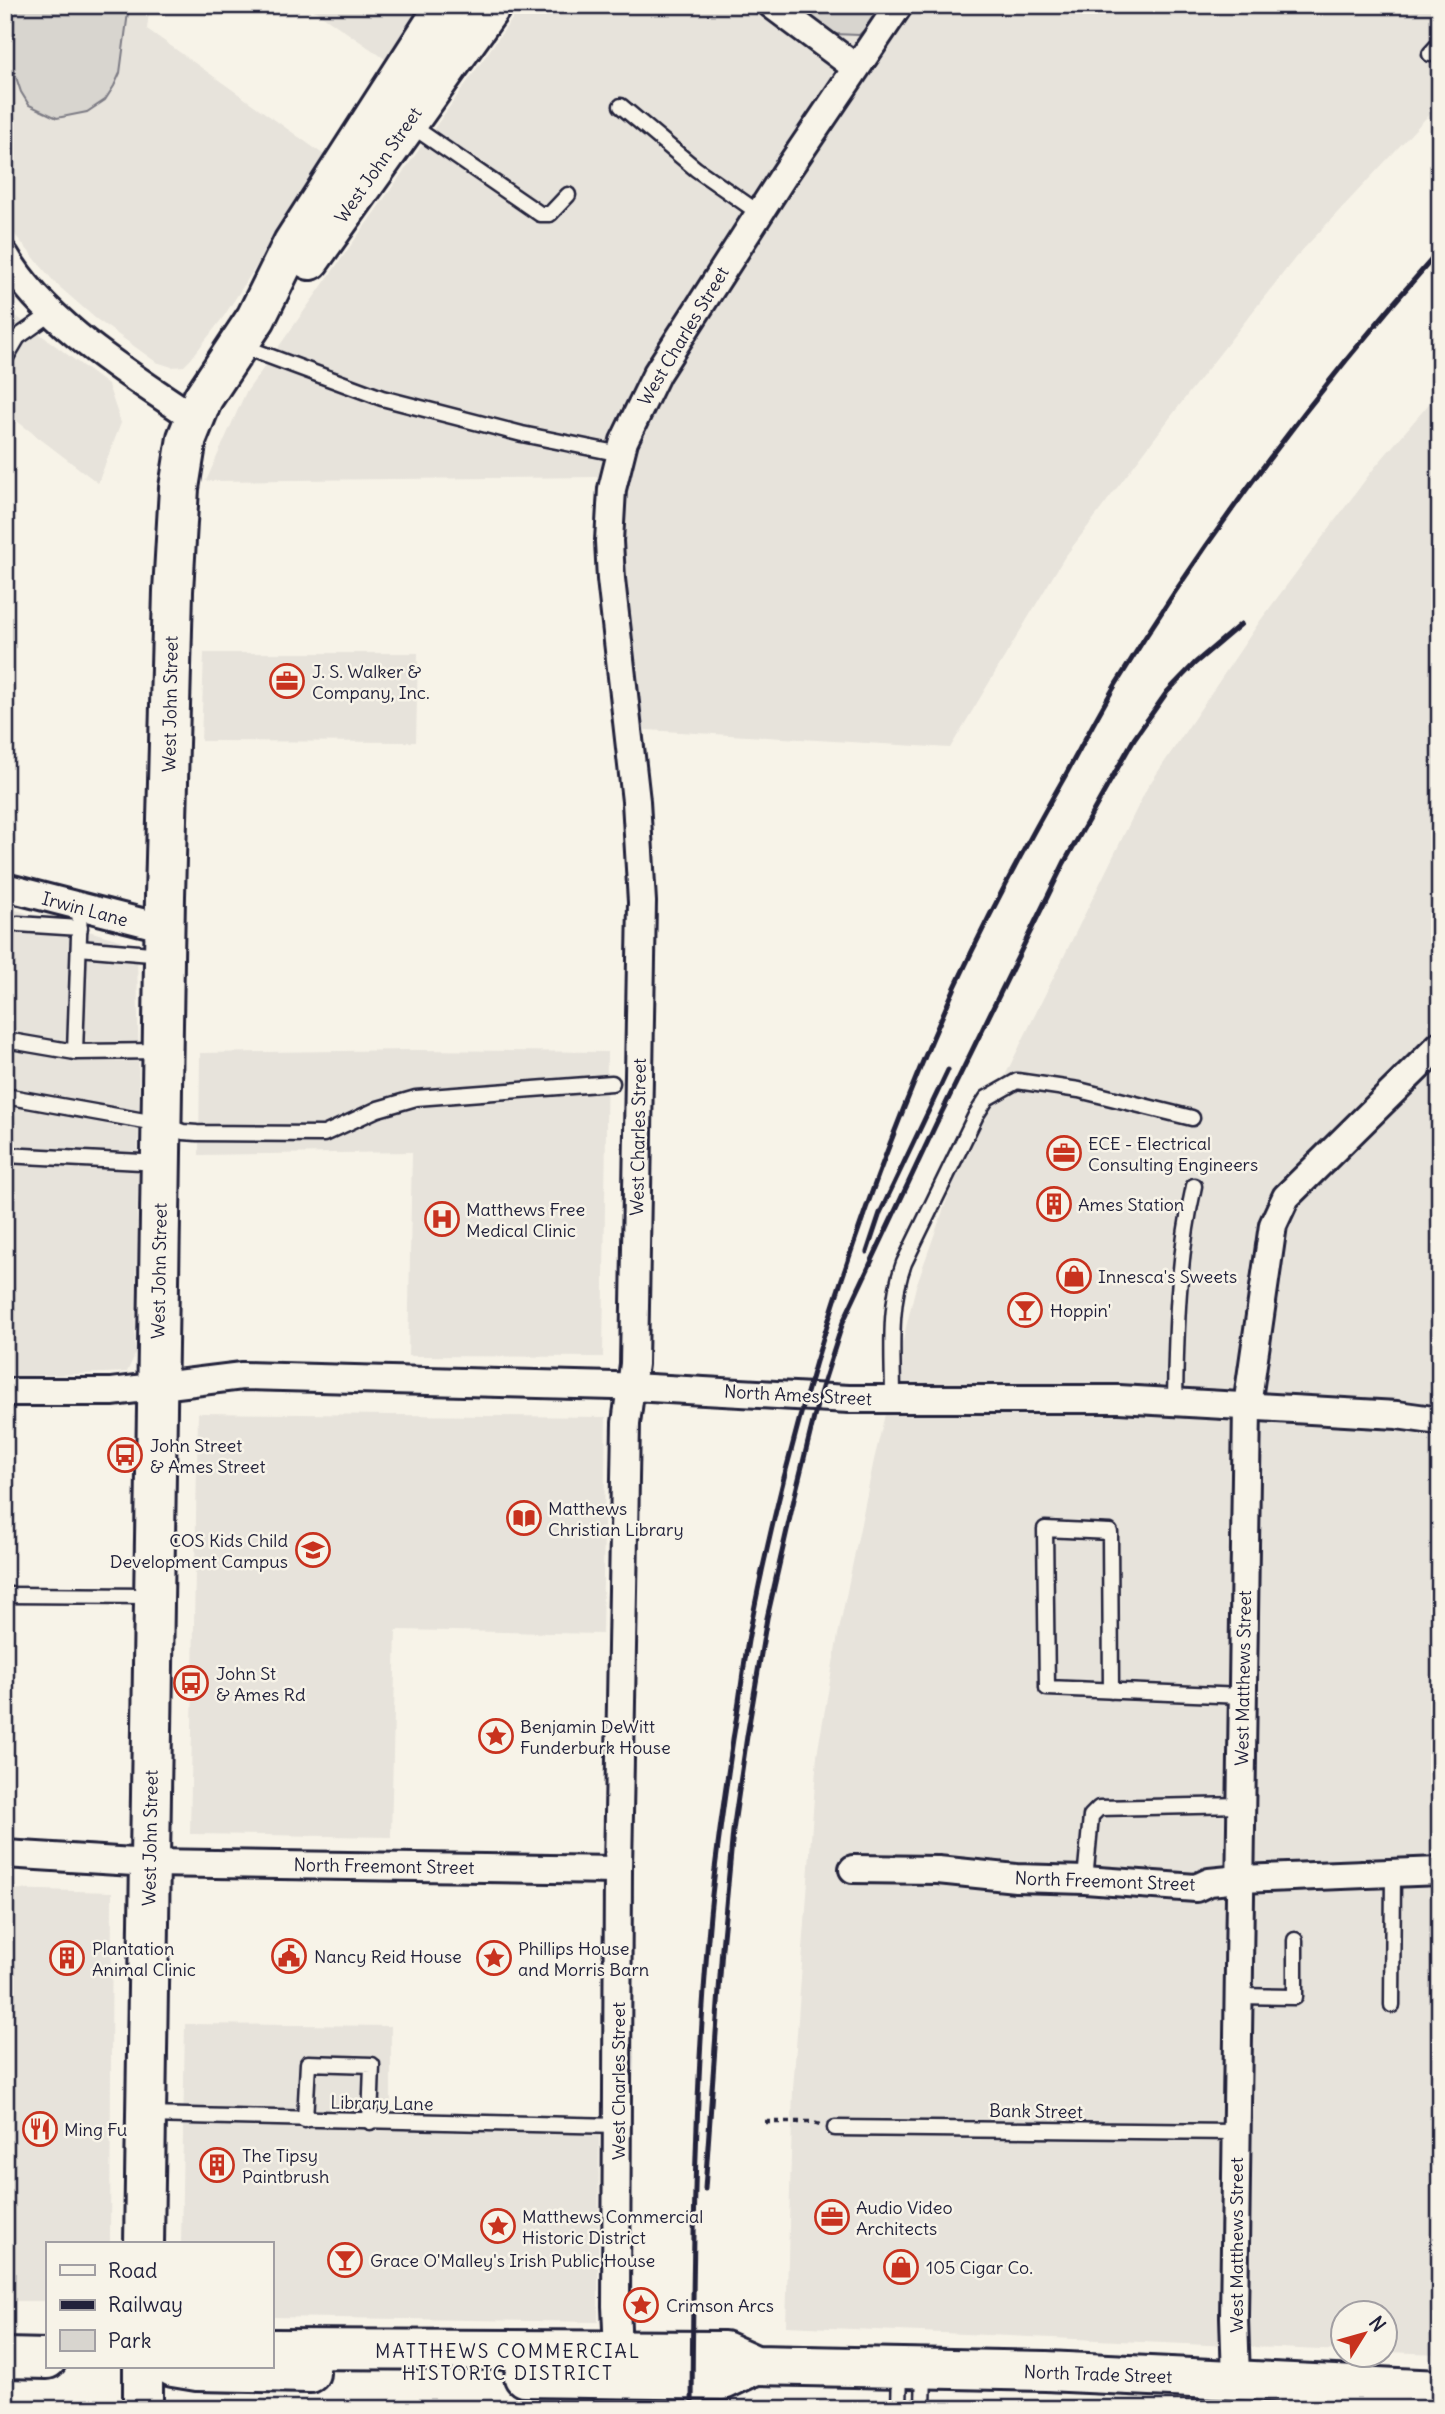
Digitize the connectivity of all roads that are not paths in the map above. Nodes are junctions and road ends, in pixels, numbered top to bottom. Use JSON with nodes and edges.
{"nodes":[{"id":1,"x":446,"y":5,"type":"edge"},
{"id":2,"x":492,"y":5,"type":"edge"},
{"id":3,"x":772,"y":5,"type":"edge"},
{"id":4,"x":899,"y":5,"type":"edge"},
{"id":5,"x":855,"y":67,"type":"junction"},
{"id":6,"x":621,"y":106,"type":"dead end"},
{"id":7,"x":408,"y":123,"type":"junction"},
{"id":8,"x":568,"y":195,"type":"dead end"},
{"id":9,"x":759,"y":213,"type":"junction"},
{"id":10,"x":5,"y":255,"type":"edge"},
{"id":11,"x":52,"y":313,"type":"junction"},
{"id":12,"x":247,"y":331,"type":"junction"},
{"id":13,"x":5,"y":359,"type":"edge"},
{"id":14,"x":194,"y":418,"type":"junction"},
{"id":15,"x":621,"y":454,"type":"junction"},
{"id":16,"x":5,"y":887,"type":"edge"},
{"id":17,"x":80,"y":918,"type":"junction"},
{"id":18,"x":18,"y":924,"type":"dead end"},
{"id":19,"x":164,"y":941,"type":"junction"},
{"id":20,"x":79,"y":948,"type":"junction"},
{"id":21,"x":5,"y":1040,"type":"edge"},
{"id":22,"x":1440,"y":1045,"type":"edge"},
{"id":23,"x":163,"y":1051,"type":"junction"},
{"id":24,"x":75,"y":1052,"type":"junction"},
{"id":25,"x":612,"y":1083,"type":"dead end"},
{"id":26,"x":5,"y":1096,"type":"edge"},
{"id":27,"x":1192,"y":1118,"type":"dead end"},
{"id":28,"x":161,"y":1124,"type":"junction"},
{"id":29,"x":5,"y":1155,"type":"edge"},
{"id":30,"x":161,"y":1163,"type":"junction"},
{"id":31,"x":1194,"y":1186,"type":"dead end"},
{"id":32,"x":157,"y":1386,"type":"junction"},
{"id":33,"x":631,"y":1387,"type":"junction"},
{"id":34,"x":5,"y":1392,"type":"edge"},
{"id":35,"x":893,"y":1399,"type":"junction"},
{"id":36,"x":1175,"y":1402,"type":"junction"},
{"id":37,"x":1247,"y":1406,"type":"junction"},
{"id":38,"x":1440,"y":1421,"type":"edge"},
{"id":39,"x":5,"y":1595,"type":"edge"},
{"id":40,"x":154,"y":1596,"type":"junction"},
{"id":41,"x":1111,"y":1690,"type":"junction"},
{"id":42,"x":1243,"y":1696,"type":"junction"},
{"id":43,"x":1242,"y":1805,"type":"junction"},
{"id":44,"x":5,"y":1854,"type":"edge"},
{"id":45,"x":150,"y":1863,"type":"junction"},
{"id":46,"x":853,"y":1869,"type":"dead end"},
{"id":47,"x":618,"y":1870,"type":"junction"},
{"id":48,"x":1440,"y":1871,"type":"edge"},
{"id":49,"x":1393,"y":1873,"type":"junction"},
{"id":50,"x":1240,"y":1879,"type":"junction"},
{"id":51,"x":1085,"y":1880,"type":"junction"},
{"id":52,"x":1295,"y":1940,"type":"dead end"},
{"id":53,"x":1239,"y":1996,"type":"junction"},
{"id":54,"x":1392,"y":2005,"type":"dead end"},
{"id":55,"x":145,"y":2115,"type":"junction"},
{"id":56,"x":304,"y":2120,"type":"junction"},
{"id":57,"x":370,"y":2122,"type":"junction"},
{"id":58,"x":618,"y":2126,"type":"junction"},
{"id":59,"x":835,"y":2128,"type":"dead end"},
{"id":60,"x":1237,"y":2132,"type":"junction"},
{"id":61,"x":144,"y":2242,"type":"edge"},
{"id":62,"x":273,"y":2349,"type":"edge"},
{"id":63,"x":5,"y":2358,"type":"edge"},
{"id":64,"x":46,"y":2359,"type":"edge"},
{"id":65,"x":143,"y":2368,"type":"edge"},
{"id":66,"x":179,"y":2368,"type":"edge"},
{"id":67,"x":912,"y":2369,"type":"junction"},
{"id":68,"x":619,"y":2379,"type":"edge"},
{"id":69,"x":1440,"y":2390,"type":"edge"},
{"id":70,"x":1236,"y":2394,"type":"edge"},
{"id":71,"x":143,"y":2409,"type":"edge"},
{"id":72,"x":899,"y":2409,"type":"edge"},
{"id":73,"x":923,"y":2409,"type":"edge"}],
"edges":[{"from":1,"to":12,"type":"main road","name":"West John Street"},
{"from":2,"to":7,"type":"main road","name":"West John Street"},
{"from":3,"to":5,"type":"street"},
{"from":4,"to":5,"type":"street","name":"West Charles Street"},
{"from":5,"to":9,"type":"street","name":"West Charles Street"},
{"from":6,"to":9,"type":"lane"},
{"from":7,"to":8,"type":"lane"},
{"from":7,"to":12,"type":"main road","name":"West John Street"},
{"from":9,"to":15,"type":"street","name":"West Charles Street"},
{"from":10,"to":11,"type":"street"},
{"from":11,"to":13,"type":"lane"},
{"from":11,"to":14,"type":"street"},
{"from":12,"to":14,"type":"main road","name":"West John Street"},
{"from":12,"to":15,"type":"lane"},
{"from":14,"to":19,"type":"main road","name":"West John Street"},
{"from":15,"to":33,"type":"street","name":"West Charles Street"},
{"from":16,"to":17,"type":"street","name":"Irwin Lane"},
{"from":17,"to":18,"type":"lane"},
{"from":17,"to":19,"type":"street","name":"Irwin Lane"},
{"from":17,"to":20,"type":"lane"},
{"from":19,"to":20,"type":"lane"},
{"from":19,"to":23,"type":"main road","name":"West John Street"},
{"from":20,"to":24,"type":"lane"},
{"from":21,"to":24,"type":"lane"},
{"from":22,"to":37,"type":"street","name":"West Matthews Street"},
{"from":23,"to":24,"type":"lane"},
{"from":23,"to":28,"type":"main road","name":"West John Street"},
{"from":25,"to":28,"type":"lane"},
{"from":26,"to":28,"type":"lane"},
{"from":27,"to":35,"type":"lane"},
{"from":28,"to":30,"type":"main road","name":"West John Street"},
{"from":29,"to":30,"type":"lane"},
{"from":30,"to":32,"type":"main road","name":"West John Street"},
{"from":31,"to":36,"type":"lane"},
{"from":32,"to":33,"type":"street","name":"North Ames Street"},
{"from":32,"to":34,"type":"street","name":"North Ames Street"},
{"from":32,"to":40,"type":"main road","name":"West John Street"},
{"from":33,"to":35,"type":"street","name":"North Ames Street"},
{"from":33,"to":47,"type":"street","name":"West Charles Street"},
{"from":35,"to":36,"type":"street","name":"North Ames Street"},
{"from":36,"to":37,"type":"street","name":"North Ames Street"},
{"from":37,"to":38,"type":"street","name":"North Ames Street"},
{"from":37,"to":42,"type":"street","name":"West Matthews Street"},
{"from":39,"to":40,"type":"lane"},
{"from":40,"to":45,"type":"main road","name":"West John Street"},
{"from":41,"to":41,"type":"lane"},
{"from":41,"to":42,"type":"lane"},
{"from":42,"to":43,"type":"street","name":"West Matthews Street"},
{"from":43,"to":50,"type":"street","name":"West Matthews Street"},
{"from":43,"to":51,"type":"lane"},
{"from":44,"to":45,"type":"street","name":"North Freemont Street"},
{"from":45,"to":47,"type":"street","name":"North Freemont Street"},
{"from":45,"to":55,"type":"main road","name":"West John Street"},
{"from":46,"to":51,"type":"street","name":"North Freemont Street"},
{"from":47,"to":58,"type":"street","name":"West Charles Street"},
{"from":48,"to":49,"type":"street","name":"North Freemont Street"},
{"from":49,"to":50,"type":"street","name":"North Freemont Street"},
{"from":49,"to":54,"type":"lane"},
{"from":50,"to":51,"type":"street","name":"North Freemont Street"},
{"from":50,"to":53,"type":"street","name":"West Matthews Street"},
{"from":52,"to":53,"type":"lane"},
{"from":53,"to":60,"type":"street","name":"West Matthews Street"},
{"from":55,"to":56,"type":"lane","name":"Library Lane"},
{"from":55,"to":61,"type":"main road","name":"West John Street"},
{"from":56,"to":57,"type":"lane","name":"Library Lane"},
{"from":56,"to":57,"type":"lane"},
{"from":57,"to":58,"type":"lane","name":"Library Lane"},
{"from":58,"to":68,"type":"street","name":"West Charles Street"},
{"from":59,"to":60,"type":"lane","name":"Bank Street"},
{"from":60,"to":70,"type":"street","name":"West Matthews Street"},
{"from":62,"to":68,"type":"main road","name":"North Trade Street"},
{"from":63,"to":64,"type":"main road"},
{"from":65,"to":71,"type":"main road"},
{"from":66,"to":68,"type":"main road","name":"North Trade Street"},
{"from":67,"to":68,"type":"main road","name":"North Trade Street"},
{"from":67,"to":70,"type":"main road","name":"North Trade Street"},
{"from":67,"to":72,"type":"lane"},
{"from":67,"to":73,"type":"lane"},
{"from":69,"to":70,"type":"main road","name":"North Trade Street"}]}
